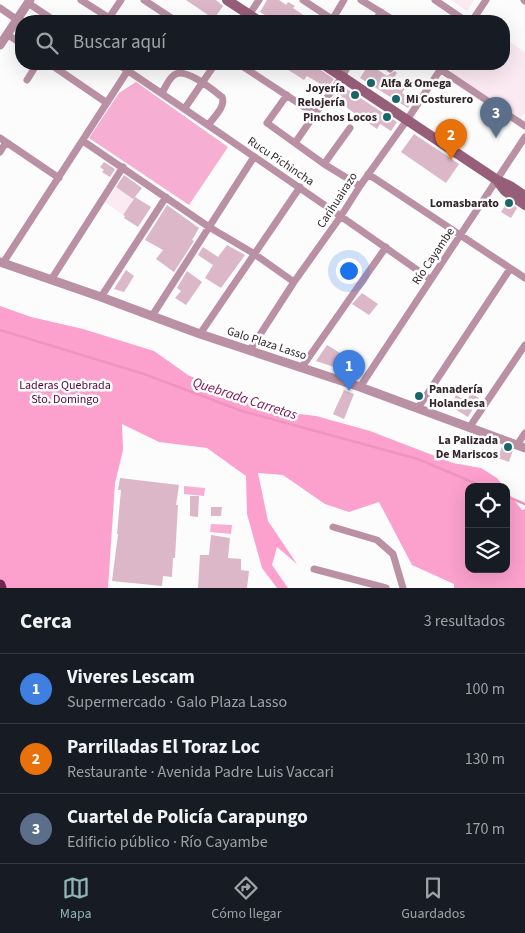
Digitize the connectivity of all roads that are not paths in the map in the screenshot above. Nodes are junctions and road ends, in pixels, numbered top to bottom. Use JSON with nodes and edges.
{"nodes":[{"id":1,"x":81,"y":0,"type":"edge"},
{"id":2,"x":121,"y":0,"type":"edge"},
{"id":3,"x":144,"y":0,"type":"edge"},
{"id":4,"x":227,"y":0,"type":"edge"},
{"id":5,"x":259,"y":0,"type":"edge"},
{"id":6,"x":303,"y":0,"type":"edge"},
{"id":7,"x":344,"y":0,"type":"edge"},
{"id":8,"x":361,"y":0,"type":"edge"},
{"id":9,"x":435,"y":0,"type":"edge"},
{"id":10,"x":486,"y":0,"type":"edge"},
{"id":11,"x":29,"y":1,"type":"edge"},
{"id":12,"x":0,"y":8,"type":"edge"},
{"id":13,"x":381,"y":12,"type":"junction"},
{"id":14,"x":19,"y":15,"type":"edge"},
{"id":15,"x":47,"y":15,"type":"edge"},
{"id":16,"x":104,"y":15,"type":"edge"},
{"id":17,"x":114,"y":15,"type":"edge"},
{"id":18,"x":167,"y":15,"type":"edge"},
{"id":19,"x":244,"y":15,"type":"edge"},
{"id":20,"x":249,"y":15,"type":"edge"},
{"id":21,"x":326,"y":15,"type":"edge"},
{"id":22,"x":336,"y":15,"type":"edge"},
{"id":23,"x":379,"y":15,"type":"edge"},
{"id":24,"x":386,"y":15,"type":"edge"},
{"id":25,"x":457,"y":15,"type":"edge"},
{"id":26,"x":476,"y":15,"type":"edge"},
{"id":27,"x":15,"y":18,"type":"edge"},
{"id":28,"x":15,"y":21,"type":"edge"},
{"id":29,"x":7,"y":34,"type":"junction"},
{"id":30,"x":15,"y":40,"type":"edge"},
{"id":31,"x":0,"y":45,"type":"edge"},
{"id":32,"x":33,"y":70,"type":"edge"},
{"id":33,"x":59,"y":70,"type":"edge"},
{"id":34,"x":128,"y":70,"type":"edge"},
{"id":35,"x":134,"y":70,"type":"edge"},
{"id":36,"x":211,"y":70,"type":"edge"},
{"id":37,"x":249,"y":70,"type":"edge"},
{"id":38,"x":346,"y":70,"type":"edge"},
{"id":39,"x":440,"y":70,"type":"edge"},
{"id":40,"x":446,"y":70,"type":"edge"},
{"id":41,"x":27,"y":80,"type":"dead end"},
{"id":42,"x":202,"y":83,"type":"junction"},
{"id":43,"x":162,"y":93,"type":"junction"},
{"id":44,"x":287,"y":94,"type":"junction"},
{"id":45,"x":107,"y":103,"type":"junction"},
{"id":46,"x":185,"y":108,"type":"junction"},
{"id":47,"x":317,"y":112,"type":"junction"},
{"id":48,"x":407,"y":120,"type":"junction"},
{"id":49,"x":209,"y":124,"type":"junction"},
{"id":50,"x":525,"y":126,"type":"edge"},
{"id":51,"x":350,"y":128,"type":"dead end"},
{"id":52,"x":525,"y":137,"type":"edge"},
{"id":53,"x":3,"y":140,"type":"edge"},
{"id":54,"x":83,"y":141,"type":"junction"},
{"id":55,"x":295,"y":143,"type":"junction"},
{"id":56,"x":0,"y":152,"type":"edge"},
{"id":57,"x":254,"y":157,"type":"junction"},
{"id":58,"x":324,"y":164,"type":"junction"},
{"id":59,"x":123,"y":167,"type":"junction"},
{"id":60,"x":368,"y":174,"type":"junction"},
{"id":61,"x":59,"y":178,"type":"junction"},
{"id":62,"x":497,"y":180,"type":"junction"},
{"id":63,"x":360,"y":186,"type":"junction"},
{"id":64,"x":300,"y":187,"type":"junction"},
{"id":65,"x":525,"y":196,"type":"edge"},
{"id":66,"x":166,"y":197,"type":"junction"},
{"id":67,"x":525,"y":205,"type":"edge"},
{"id":68,"x":341,"y":216,"type":"junction"},
{"id":69,"x":209,"y":227,"type":"junction"},
{"id":70,"x":460,"y":235,"type":"junction"},
{"id":71,"x":386,"y":248,"type":"junction"},
{"id":72,"x":253,"y":253,"type":"junction"},
{"id":73,"x":1,"y":262,"type":"edge"},
{"id":74,"x":510,"y":269,"type":"junction"},
{"id":75,"x":525,"y":278,"type":"edge"},
{"id":76,"x":430,"y":279,"type":"junction"},
{"id":77,"x":51,"y":280,"type":"junction"},
{"id":78,"x":294,"y":282,"type":"junction"},
{"id":79,"x":102,"y":297,"type":"junction"},
{"id":80,"x":152,"y":316,"type":"junction"},
{"id":81,"x":200,"y":334,"type":"junction"},
{"id":82,"x":525,"y":345,"type":"edge"},
{"id":83,"x":250,"y":350,"type":"junction"},
{"id":84,"x":302,"y":367,"type":"junction"},
{"id":85,"x":360,"y":387,"type":"junction"},
{"id":86,"x":418,"y":408,"type":"junction"},
{"id":87,"x":469,"y":428,"type":"junction"},
{"id":88,"x":525,"y":433,"type":"edge"},
{"id":89,"x":521,"y":447,"type":"edge"},
{"id":90,"x":333,"y":527,"type":"dead end"},
{"id":91,"x":314,"y":569,"type":"dead end"},
{"id":92,"x":386,"y":588,"type":"edge"},
{"id":93,"x":403,"y":588,"type":"edge"}],
"edges":[{"from":1,"to":16,"type":"street"},
{"from":2,"to":17,"type":"street"},
{"from":3,"to":18,"type":"street"},
{"from":4,"to":19,"type":"main road"},
{"from":5,"to":20,"type":"street"},
{"from":6,"to":21,"type":"street"},
{"from":7,"to":22,"type":"street"},
{"from":8,"to":13,"type":"street"},
{"from":9,"to":25,"type":"street"},
{"from":10,"to":26,"type":"street"},
{"from":11,"to":14,"type":"street"},
{"from":11,"to":15,"type":"street"},
{"from":12,"to":27,"type":"street"},
{"from":13,"to":23,"type":"street"},
{"from":13,"to":24,"type":"street"},
{"from":28,"to":29,"type":"street"},
{"from":29,"to":30,"type":"street"},
{"from":29,"to":31,"type":"street"},
{"from":32,"to":41,"type":"street"},
{"from":33,"to":45,"type":"street"},
{"from":34,"to":45,"type":"street"},
{"from":35,"to":43,"type":"street","name":"Rucu Pichincha"},
{"from":36,"to":42,"type":"street"},
{"from":37,"to":44,"type":"street"},
{"from":38,"to":47,"type":"street"},
{"from":38,"to":48,"type":"main road"},
{"from":39,"to":48,"type":"street","name":"Carihuairazo"},
{"from":40,"to":50,"type":"street"},
{"from":42,"to":43,"type":"street"},
{"from":42,"to":46,"type":"street"},
{"from":42,"to":49,"type":"street"},
{"from":43,"to":46,"type":"street","name":"Rucu Pichincha"},
{"from":44,"to":47,"type":"street"},
{"from":44,"to":55,"type":"street"},
{"from":45,"to":54,"type":"street"},
{"from":46,"to":49,"type":"street","name":"Rucu Pichincha"},
{"from":47,"to":55,"type":"street"},
{"from":48,"to":60,"type":"street","name":"Carihuairazo"},
{"from":48,"to":62,"type":"main road"},
{"from":49,"to":57,"type":"street","name":"Rucu Pichincha"},
{"from":51,"to":58,"type":"street"},
{"from":52,"to":62,"type":"street","name":"Río Cayambe"},
{"from":53,"to":56,"type":"street"},
{"from":53,"to":61,"type":"street"},
{"from":54,"to":59,"type":"street"},
{"from":54,"to":61,"type":"street"},
{"from":55,"to":58,"type":"street"},
{"from":57,"to":64,"type":"street","name":"Rucu Pichincha"},
{"from":57,"to":69,"type":"street"},
{"from":58,"to":63,"type":"street"},
{"from":59,"to":66,"type":"street"},
{"from":59,"to":77,"type":"street"},
{"from":60,"to":63,"type":"street","name":"Carihuairazo"},
{"from":60,"to":70,"type":"street"},
{"from":61,"to":73,"type":"street"},
{"from":62,"to":65,"type":"main road"},
{"from":62,"to":67,"type":"main road"},
{"from":62,"to":70,"type":"street","name":"Río Cayambe"},
{"from":63,"to":68,"type":"street","name":"Carihuairazo"},
{"from":64,"to":68,"type":"street","name":"Rucu Pichincha"},
{"from":64,"to":72,"type":"street"},
{"from":66,"to":69,"type":"street"},
{"from":66,"to":79,"type":"street"},
{"from":68,"to":71,"type":"street","name":"Rucu Pichincha"},
{"from":68,"to":78,"type":"street","name":"Carihuairazo"},
{"from":69,"to":72,"type":"street"},
{"from":69,"to":80,"type":"street"},
{"from":70,"to":74,"type":"street"},
{"from":70,"to":76,"type":"street","name":"Río Cayambe"},
{"from":71,"to":76,"type":"street","name":"Rucu Pichincha"},
{"from":71,"to":84,"type":"street"},
{"from":72,"to":78,"type":"street"},
{"from":72,"to":81,"type":"street"},
{"from":73,"to":77,"type":"street","name":"Galo Plaza Lasso"},
{"from":74,"to":75,"type":"street"},
{"from":74,"to":86,"type":"street"},
{"from":76,"to":85,"type":"street","name":"Río Cayambe"},
{"from":77,"to":79,"type":"street","name":"Galo Plaza Lasso"},
{"from":78,"to":83,"type":"street","name":"Carihuairazo"},
{"from":79,"to":80,"type":"street","name":"Galo Plaza Lasso"},
{"from":80,"to":81,"type":"street","name":"Galo Plaza Lasso"},
{"from":81,"to":83,"type":"street","name":"Galo Plaza Lasso"},
{"from":82,"to":87,"type":"street"},
{"from":83,"to":84,"type":"street","name":"Galo Plaza Lasso"},
{"from":84,"to":85,"type":"street","name":"Galo Plaza Lasso"},
{"from":85,"to":86,"type":"street","name":"Galo Plaza Lasso"},
{"from":86,"to":87,"type":"street","name":"Galo Plaza Lasso"},
{"from":87,"to":89,"type":"street","name":"Galo Plaza Lasso"},
{"from":88,"to":89,"type":"street"},
{"from":90,"to":93,"type":"street"},
{"from":91,"to":92,"type":"street"}]}
